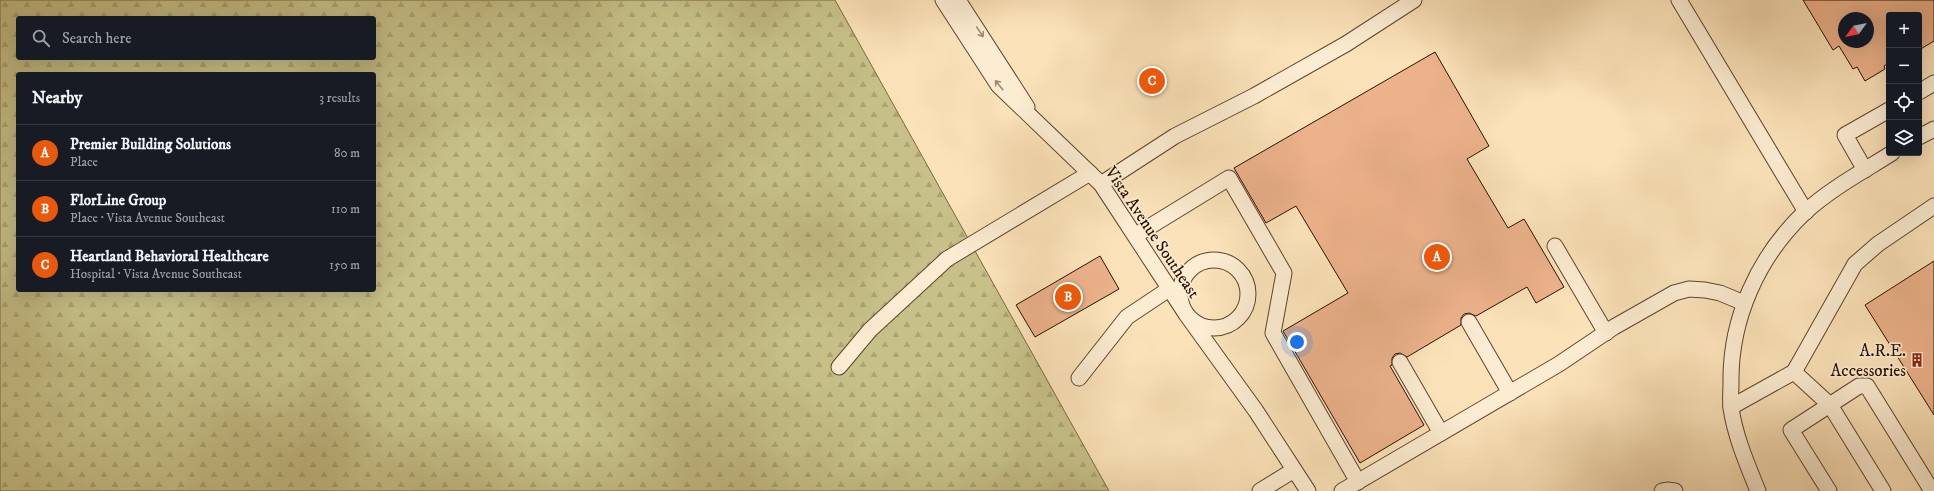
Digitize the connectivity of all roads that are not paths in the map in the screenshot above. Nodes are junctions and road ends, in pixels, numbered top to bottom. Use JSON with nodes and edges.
{"nodes":[{"id":1,"x":943,"y":0,"type":"edge"},
{"id":2,"x":958,"y":0,"type":"edge"},
{"id":3,"x":1414,"y":0,"type":"edge"},
{"id":4,"x":1679,"y":0,"type":"edge"},
{"id":5,"x":1934,"y":83,"type":"edge"},
{"id":6,"x":1922,"y":90,"type":"edge"},
{"id":7,"x":1886,"y":112,"type":"edge"},
{"id":8,"x":1037,"y":122,"type":"junction"},
{"id":9,"x":1934,"y":129,"type":"edge"},
{"id":10,"x":1922,"y":135,"type":"edge"},
{"id":11,"x":1887,"y":156,"type":"edge"},
{"id":12,"x":1865,"y":170,"type":"junction"},
{"id":13,"x":1090,"y":173,"type":"junction"},
{"id":14,"x":1101,"y":184,"type":"junction"},
{"id":15,"x":1934,"y":206,"type":"edge"},
{"id":16,"x":1806,"y":212,"type":"junction"},
{"id":17,"x":1136,"y":235,"type":"junction"},
{"id":18,"x":1555,"y":246,"type":"dead end"},
{"id":19,"x":1169,"y":289,"type":"junction"},
{"id":20,"x":1744,"y":303,"type":"junction"},
{"id":21,"x":1186,"y":314,"type":"junction"},
{"id":22,"x":1469,"y":322,"type":"dead end"},
{"id":23,"x":1606,"y":333,"type":"junction"},
{"id":24,"x":1400,"y":362,"type":"dead end"},
{"id":25,"x":838,"y":368,"type":"dead end"},
{"id":26,"x":1794,"y":372,"type":"junction"},
{"id":27,"x":1079,"y":378,"type":"dead end"},
{"id":28,"x":1510,"y":393,"type":"junction"},
{"id":29,"x":1830,"y":405,"type":"junction"},
{"id":30,"x":1731,"y":406,"type":"junction"},
{"id":31,"x":1441,"y":434,"type":"junction"},
{"id":32,"x":1294,"y":470,"type":"junction"},
{"id":33,"x":1358,"y":482,"type":"junction"},
{"id":34,"x":1260,"y":491,"type":"edge"},
{"id":35,"x":1308,"y":491,"type":"edge"},
{"id":36,"x":1342,"y":491,"type":"edge"},
{"id":37,"x":1662,"y":491,"type":"edge"},
{"id":38,"x":1675,"y":491,"type":"edge"},
{"id":39,"x":1758,"y":491,"type":"edge"},
{"id":40,"x":1829,"y":491,"type":"edge"},
{"id":41,"x":1883,"y":491,"type":"edge"},
{"id":42,"x":1932,"y":491,"type":"edge"}],
"edges":[{"from":8,"to":1,"type":"street","name":"Vista Avenue Southeast","one_way":true},
{"from":2,"to":8,"type":"street","name":"Vista Avenue Southeast","one_way":true},
{"from":3,"to":14,"type":"street"},
{"from":4,"to":16,"type":"street"},
{"from":5,"to":6,"type":"street"},
{"from":7,"to":12,"type":"street"},
{"from":8,"to":13,"type":"street","name":"Vista Avenue Southeast"},
{"from":9,"to":10,"type":"street"},
{"from":11,"to":12,"type":"street"},
{"from":12,"to":16,"type":"street"},
{"from":13,"to":14,"type":"street","name":"Vista Avenue Southeast"},
{"from":13,"to":25,"type":"street"},
{"from":14,"to":17,"type":"street","name":"Vista Avenue Southeast"},
{"from":15,"to":26,"type":"street"},
{"from":16,"to":20,"type":"street"},
{"from":17,"to":19,"type":"street","name":"Vista Avenue Southeast"},
{"from":17,"to":33,"type":"street"},
{"from":18,"to":23,"type":"street"},
{"from":19,"to":21,"type":"street","name":"Vista Avenue Southeast"},
{"from":19,"to":27,"type":"street"},
{"from":20,"to":23,"type":"street"},
{"from":20,"to":30,"type":"street"},
{"from":21,"to":21,"type":"street","name":"Vista Avenue Southeast"},
{"from":21,"to":32,"type":"street","name":"Vista Avenue Southeast"},
{"from":22,"to":28,"type":"street"},
{"from":23,"to":28,"type":"street"},
{"from":24,"to":31,"type":"street"},
{"from":26,"to":29,"type":"street"},
{"from":26,"to":30,"type":"street"},
{"from":28,"to":31,"type":"street"},
{"from":29,"to":40,"type":"street"},
{"from":29,"to":41,"type":"street"},
{"from":29,"to":42,"type":"street"},
{"from":30,"to":39,"type":"street"},
{"from":31,"to":33,"type":"street"},
{"from":32,"to":34,"type":"street"},
{"from":32,"to":35,"type":"street","name":"Vista Avenue Southeast"},
{"from":33,"to":36,"type":"street"},
{"from":37,"to":38,"type":"street"}]}
